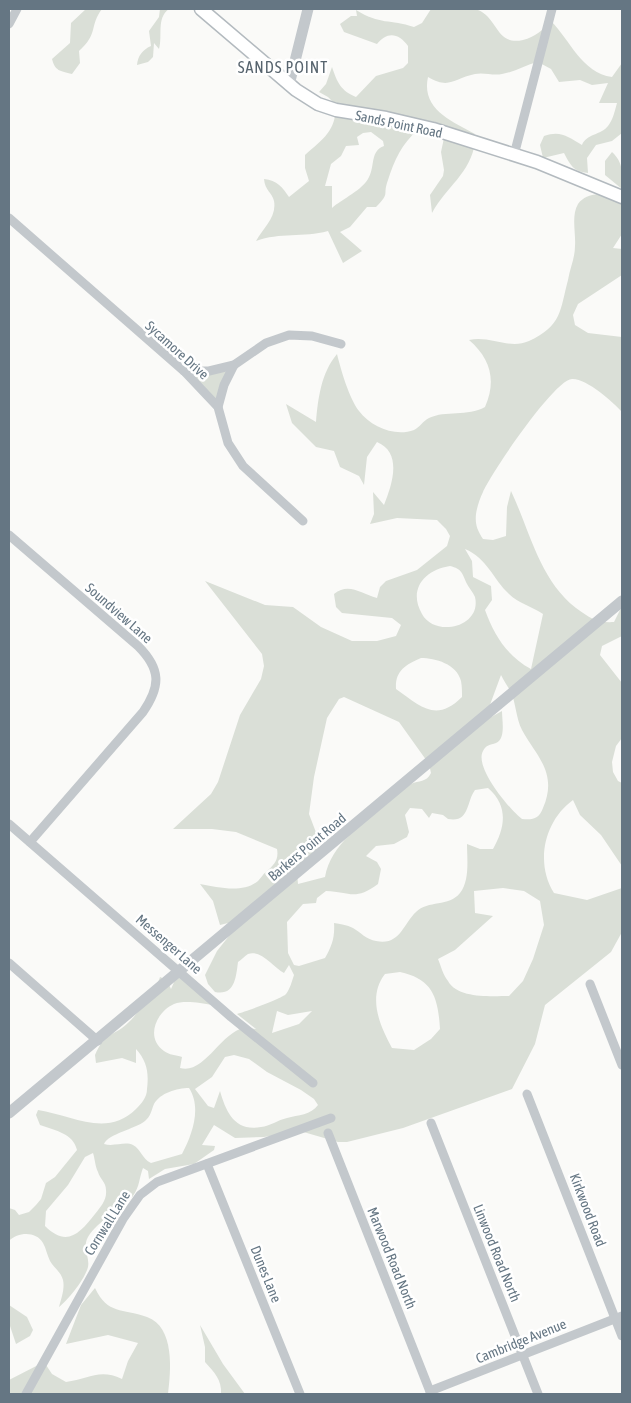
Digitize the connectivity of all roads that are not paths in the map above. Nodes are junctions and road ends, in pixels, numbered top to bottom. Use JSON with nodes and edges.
{"nodes":[{"id":1,"x":17,"y":9,"type":"edge"},
{"id":2,"x":201,"y":9,"type":"edge"},
{"id":3,"x":308,"y":9,"type":"edge"},
{"id":4,"x":552,"y":9,"type":"edge"},
{"id":5,"x":9,"y":24,"type":"edge"},
{"id":6,"x":289,"y":85,"type":"junction"},
{"id":7,"x":514,"y":155,"type":"junction"},
{"id":8,"x":622,"y":197,"type":"edge"},
{"id":9,"x":9,"y":218,"type":"edge"},
{"id":10,"x":341,"y":344,"type":"dead end"},
{"id":11,"x":234,"y":365,"type":"junction"},
{"id":12,"x":184,"y":372,"type":"junction"},
{"id":13,"x":218,"y":407,"type":"junction"},
{"id":14,"x":302,"y":521,"type":"dead end"},
{"id":15,"x":9,"y":535,"type":"edge"},
{"id":16,"x":622,"y":601,"type":"edge"},
{"id":17,"x":9,"y":824,"type":"edge"},
{"id":18,"x":30,"y":842,"type":"junction"},
{"id":19,"x":9,"y":963,"type":"edge"},
{"id":20,"x":179,"y":971,"type":"junction"},
{"id":21,"x":590,"y":984,"type":"dead end"},
{"id":22,"x":98,"y":1040,"type":"junction"},
{"id":23,"x":622,"y":1065,"type":"edge"},
{"id":24,"x":313,"y":1083,"type":"dead end"},
{"id":25,"x":528,"y":1094,"type":"dead end"},
{"id":26,"x":9,"y":1113,"type":"edge"},
{"id":27,"x":331,"y":1118,"type":"dead end"},
{"id":28,"x":431,"y":1123,"type":"dead end"},
{"id":29,"x":328,"y":1133,"type":"dead end"},
{"id":30,"x":207,"y":1164,"type":"junction"},
{"id":31,"x":619,"y":1317,"type":"edge"},
{"id":32,"x":622,"y":1336,"type":"edge"},
{"id":33,"x":523,"y":1355,"type":"junction"},
{"id":34,"x":431,"y":1393,"type":"edge"},
{"id":35,"x":26,"y":1394,"type":"edge"},
{"id":36,"x":300,"y":1394,"type":"edge"},
{"id":37,"x":538,"y":1394,"type":"edge"}],
"edges":[{"from":1,"to":5,"type":"street"},
{"from":2,"to":6,"type":"main road","name":"Sands Point Road"},
{"from":3,"to":6,"type":"street"},
{"from":4,"to":7,"type":"street"},
{"from":6,"to":7,"type":"main road","name":"Sands Point Road"},
{"from":7,"to":8,"type":"main road","name":"Sands Point Road"},
{"from":9,"to":12,"type":"street","name":"Sycamore Drive"},
{"from":10,"to":11,"type":"street"},
{"from":11,"to":12,"type":"street"},
{"from":11,"to":13,"type":"street"},
{"from":12,"to":13,"type":"street","name":"Sycamore Drive"},
{"from":13,"to":14,"type":"street"},
{"from":15,"to":18,"type":"street","name":"Soundview Lane"},
{"from":16,"to":20,"type":"street","name":"Barkers Point Road"},
{"from":17,"to":18,"type":"street","name":"Messenger Lane"},
{"from":18,"to":20,"type":"street","name":"Messenger Lane"},
{"from":19,"to":22,"type":"street"},
{"from":20,"to":22,"type":"street","name":"Barkers Point Road"},
{"from":20,"to":24,"type":"street","name":"Messenger Lane"},
{"from":21,"to":23,"type":"street"},
{"from":22,"to":26,"type":"street","name":"Barkers Point Road"},
{"from":25,"to":31,"type":"street","name":"Kirkwood Road"},
{"from":27,"to":30,"type":"street","name":"Cornwall Lane"},
{"from":28,"to":33,"type":"street","name":"Linwood Road North"},
{"from":29,"to":34,"type":"street","name":"Marwood Road North"},
{"from":30,"to":35,"type":"street","name":"Cornwall Lane"},
{"from":30,"to":36,"type":"street","name":"Dunes Lane"},
{"from":31,"to":32,"type":"street","name":"Kirkwood Road"},
{"from":31,"to":33,"type":"street","name":"Cambridge Avenue"},
{"from":33,"to":34,"type":"street","name":"Cambridge Avenue"},
{"from":33,"to":37,"type":"street","name":"Linwood Road North"}]}
